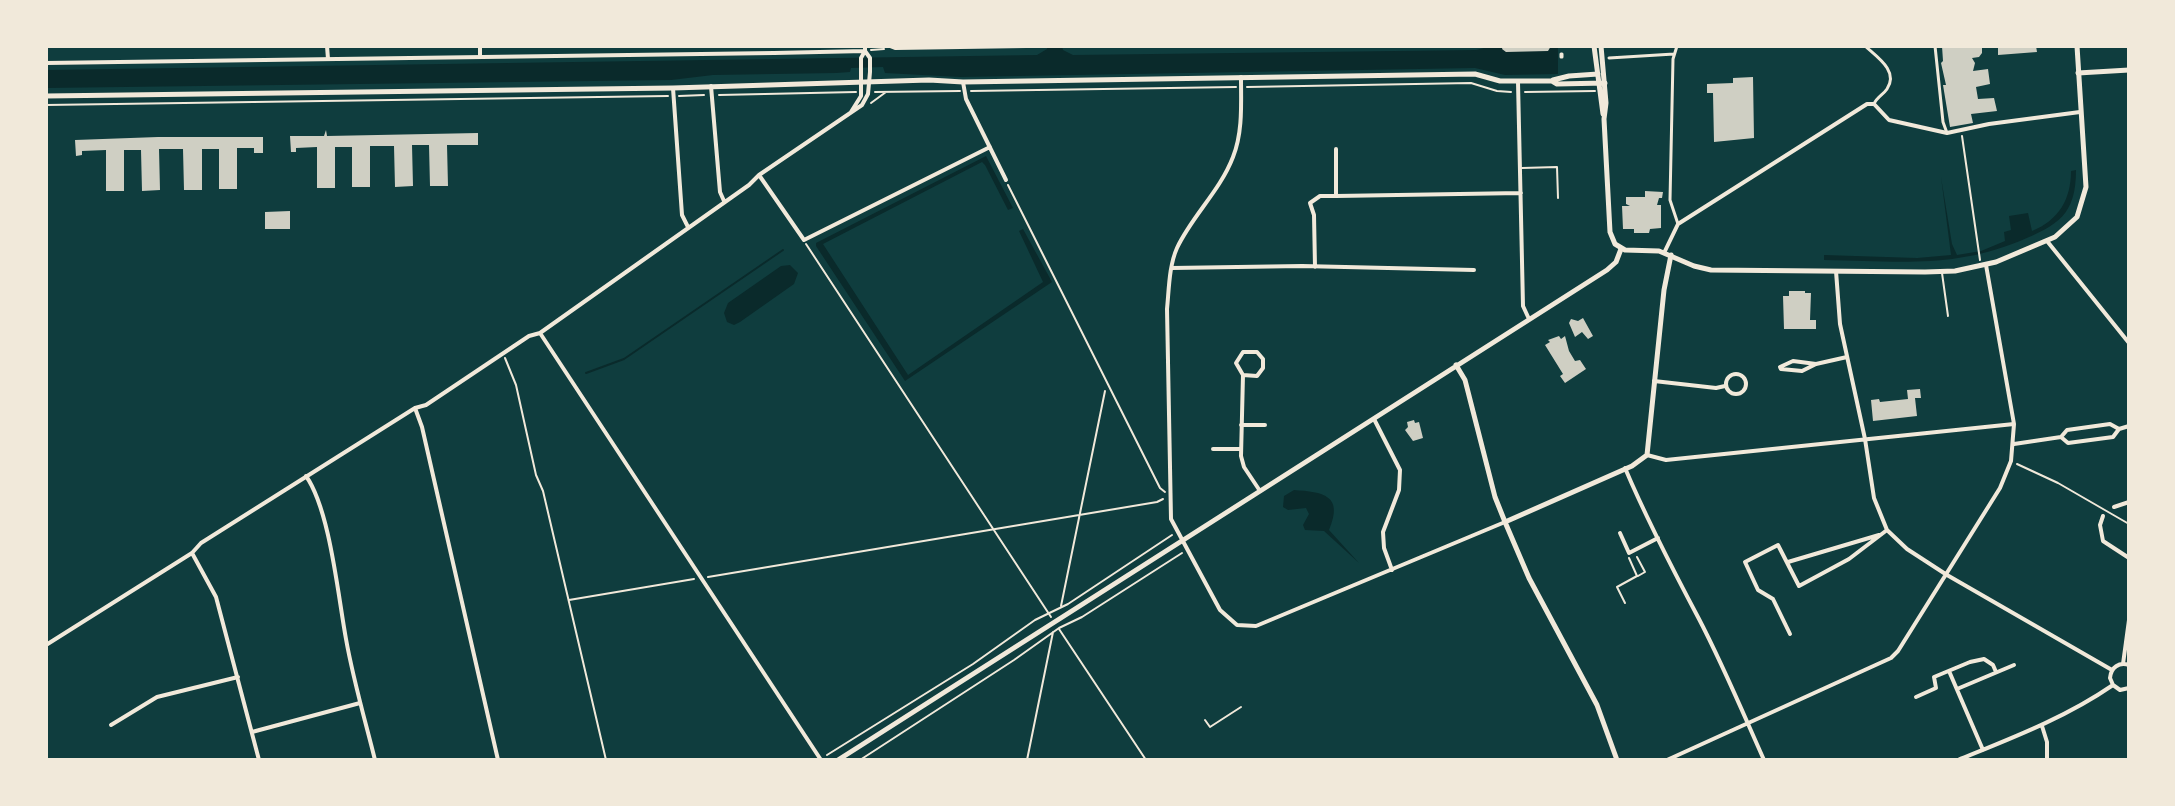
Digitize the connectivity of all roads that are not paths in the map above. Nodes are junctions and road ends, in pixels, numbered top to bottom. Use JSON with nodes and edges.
{"nodes":[{"id":1,"x":327,"y":46,"type":"edge"},
{"id":2,"x":480,"y":46,"type":"edge"},
{"id":3,"x":1026,"y":46,"type":"edge"},
{"id":4,"x":1594,"y":46,"type":"edge"},
{"id":5,"x":1601,"y":46,"type":"edge"},
{"id":6,"x":1677,"y":46,"type":"edge"},
{"id":7,"x":1865,"y":46,"type":"edge"},
{"id":8,"x":1935,"y":46,"type":"edge"},
{"id":9,"x":2077,"y":46,"type":"edge"},
{"id":10,"x":892,"y":47,"type":"edge"},
{"id":11,"x":865,"y":48,"type":"edge"},
{"id":12,"x":1674,"y":54,"type":"junction"},
{"id":13,"x":480,"y":57,"type":"junction"},
{"id":14,"x":328,"y":59,"type":"junction"},
{"id":15,"x":1602,"y":59,"type":"junction"},
{"id":16,"x":46,"y":63,"type":"edge"},
{"id":17,"x":2129,"y":70,"type":"edge"},
{"id":18,"x":2078,"y":73,"type":"junction"},
{"id":19,"x":1600,"y":74,"type":"junction"},
{"id":20,"x":1241,"y":77,"type":"junction"},
{"id":21,"x":862,"y":81,"type":"junction"},
{"id":22,"x":870,"y":81,"type":"junction"},
{"id":23,"x":1552,"y":81,"type":"junction"},
{"id":24,"x":963,"y":82,"type":"junction"},
{"id":25,"x":1518,"y":82,"type":"junction"},
{"id":26,"x":1600,"y":85,"type":"junction"},
{"id":27,"x":711,"y":86,"type":"junction"},
{"id":28,"x":673,"y":88,"type":"junction"},
{"id":29,"x":46,"y":96,"type":"edge"},
{"id":30,"x":1874,"y":104,"type":"junction"},
{"id":31,"x":851,"y":112,"type":"junction"},
{"id":32,"x":2080,"y":112,"type":"junction"},
{"id":33,"x":1604,"y":119,"type":"junction"},
{"id":34,"x":1947,"y":133,"type":"junction"},
{"id":35,"x":990,"y":147,"type":"junction"},
{"id":36,"x":1336,"y":149,"type":"dead end"},
{"id":37,"x":1521,"y":169,"type":"junction"},
{"id":38,"x":759,"y":175,"type":"junction"},
{"id":39,"x":1006,"y":180,"type":"road end"},
{"id":40,"x":1521,"y":193,"type":"junction"},
{"id":41,"x":1336,"y":196,"type":"junction"},
{"id":42,"x":1558,"y":198,"type":"dead end"},
{"id":43,"x":724,"y":201,"type":"junction"},
{"id":44,"x":1678,"y":224,"type":"junction"},
{"id":45,"x":688,"y":227,"type":"junction"},
{"id":46,"x":2047,"y":241,"type":"junction"},
{"id":47,"x":1621,"y":249,"type":"junction"},
{"id":48,"x":1664,"y":253,"type":"junction"},
{"id":49,"x":1671,"y":255,"type":"junction"},
{"id":50,"x":1981,"y":258,"type":"junction"},
{"id":51,"x":1315,"y":267,"type":"junction"},
{"id":52,"x":1172,"y":268,"type":"junction"},
{"id":53,"x":1474,"y":270,"type":"dead end"},
{"id":54,"x":1836,"y":271,"type":"junction"},
{"id":55,"x":1942,"y":272,"type":"junction"},
{"id":56,"x":1948,"y":316,"type":"dead end"},
{"id":57,"x":1529,"y":319,"type":"junction"},
{"id":58,"x":540,"y":333,"type":"junction"},
{"id":59,"x":2129,"y":343,"type":"edge"},
{"id":60,"x":1847,"y":357,"type":"junction"},
{"id":61,"x":1816,"y":364,"type":"junction"},
{"id":62,"x":1456,"y":365,"type":"junction"},
{"id":63,"x":1243,"y":375,"type":"junction"},
{"id":64,"x":1654,"y":381,"type":"junction"},
{"id":65,"x":1725,"y":386,"type":"junction"},
{"id":66,"x":415,"y":408,"type":"junction"},
{"id":67,"x":1374,"y":418,"type":"junction"},
{"id":68,"x":2014,"y":424,"type":"junction"},
{"id":69,"x":1241,"y":425,"type":"junction"},
{"id":70,"x":1265,"y":425,"type":"dead end"},
{"id":71,"x":2129,"y":426,"type":"edge"},
{"id":72,"x":2119,"y":429,"type":"junction"},
{"id":73,"x":2061,"y":437,"type":"junction"},
{"id":74,"x":1865,"y":439,"type":"junction"},
{"id":75,"x":2014,"y":444,"type":"junction"},
{"id":76,"x":1213,"y":449,"type":"dead end"},
{"id":77,"x":1241,"y":449,"type":"junction"},
{"id":78,"x":1647,"y":455,"type":"junction"},
{"id":79,"x":1625,"y":468,"type":"junction"},
{"id":80,"x":306,"y":476,"type":"junction"},
{"id":81,"x":1260,"y":491,"type":"junction"},
{"id":82,"x":2129,"y":502,"type":"edge"},
{"id":83,"x":2114,"y":507,"type":"dead end"},
{"id":84,"x":2103,"y":516,"type":"dead end"},
{"id":85,"x":1505,"y":522,"type":"junction"},
{"id":86,"x":1887,"y":530,"type":"junction"},
{"id":87,"x":1620,"y":533,"type":"dead end"},
{"id":88,"x":1881,"y":534,"type":"junction"},
{"id":89,"x":1658,"y":538,"type":"junction"},
{"id":90,"x":1181,"y":540,"type":"junction"},
{"id":91,"x":192,"y":553,"type":"junction"},
{"id":92,"x":2129,"y":558,"type":"edge"},
{"id":93,"x":1788,"y":562,"type":"junction"},
{"id":94,"x":1392,"y":570,"type":"junction"},
{"id":95,"x":1947,"y":575,"type":"junction"},
{"id":96,"x":2129,"y":620,"type":"edge"},
{"id":97,"x":1790,"y":634,"type":"dead end"},
{"id":98,"x":46,"y":645,"type":"edge"},
{"id":99,"x":2126,"y":664,"type":"edge"},
{"id":100,"x":2014,"y":665,"type":"dead end"},
{"id":101,"x":2112,"y":670,"type":"junction"},
{"id":102,"x":1949,"y":671,"type":"junction"},
{"id":103,"x":1996,"y":672,"type":"junction"},
{"id":104,"x":238,"y":677,"type":"junction"},
{"id":105,"x":2113,"y":685,"type":"junction"},
{"id":106,"x":2129,"y":688,"type":"edge"},
{"id":107,"x":1957,"y":689,"type":"junction"},
{"id":108,"x":1916,"y":697,"type":"dead end"},
{"id":109,"x":360,"y":703,"type":"junction"},
{"id":110,"x":1241,"y":707,"type":"dead end"},
{"id":111,"x":1205,"y":720,"type":"dead end"},
{"id":112,"x":1748,"y":723,"type":"junction"},
{"id":113,"x":111,"y":725,"type":"dead end"},
{"id":114,"x":2042,"y":726,"type":"junction"},
{"id":115,"x":252,"y":732,"type":"junction"},
{"id":116,"x":1983,"y":750,"type":"junction"},
{"id":117,"x":259,"y":760,"type":"edge"},
{"id":118,"x":375,"y":760,"type":"edge"},
{"id":119,"x":498,"y":760,"type":"edge"},
{"id":120,"x":821,"y":760,"type":"edge"},
{"id":121,"x":838,"y":760,"type":"edge"},
{"id":122,"x":1617,"y":760,"type":"edge"},
{"id":123,"x":1667,"y":760,"type":"edge"},
{"id":124,"x":1764,"y":760,"type":"edge"},
{"id":125,"x":1958,"y":760,"type":"edge"},
{"id":126,"x":2047,"y":760,"type":"edge"}],
"edges":[{"from":1,"to":14,"type":"street"},
{"from":2,"to":13,"type":"street"},
{"from":3,"to":10,"type":"street"},
{"from":4,"to":15,"type":"main road"},
{"from":5,"to":15,"type":"main road"},
{"from":6,"to":12,"type":"street"},
{"from":7,"to":30,"type":"street"},
{"from":8,"to":34,"type":"street"},
{"from":9,"to":18,"type":"main road"},
{"from":11,"to":13,"type":"street"},
{"from":11,"to":21,"type":"street"},
{"from":11,"to":22,"type":"street"},
{"from":12,"to":15,"type":"street"},
{"from":12,"to":44,"type":"street"},
{"from":13,"to":14,"type":"street"},
{"from":14,"to":16,"type":"street"},
{"from":15,"to":19,"type":"main road"},
{"from":17,"to":18,"type":"main road"},
{"from":18,"to":32,"type":"main road"},
{"from":19,"to":23,"type":"main road"},
{"from":19,"to":26,"type":"main road"},
{"from":20,"to":24,"type":"main road"},
{"from":20,"to":25,"type":"main road"},
{"from":20,"to":52,"type":"street"},
{"from":21,"to":22,"type":"main road"},
{"from":21,"to":27,"type":"main road"},
{"from":21,"to":31,"type":"street"},
{"from":22,"to":24,"type":"main road"},
{"from":22,"to":31,"type":"street"},
{"from":23,"to":25,"type":"main road"},
{"from":23,"to":26,"type":"main road"},
{"from":24,"to":35,"type":"street"},
{"from":25,"to":37,"type":"street"},
{"from":26,"to":33,"type":"main road"},
{"from":26,"to":33,"type":"main road"},
{"from":27,"to":28,"type":"main road"},
{"from":27,"to":43,"type":"street"},
{"from":28,"to":29,"type":"main road"},
{"from":28,"to":45,"type":"street"},
{"from":30,"to":34,"type":"street"},
{"from":30,"to":44,"type":"street"},
{"from":31,"to":38,"type":"street"},
{"from":32,"to":34,"type":"street"},
{"from":32,"to":46,"type":"main road"},
{"from":33,"to":47,"type":"main road"},
{"from":35,"to":38,"type":"street"},
{"from":35,"to":39,"type":"street"},
{"from":36,"to":41,"type":"street"},
{"from":37,"to":40,"type":"street"},
{"from":37,"to":42,"type":"lane"},
{"from":38,"to":43,"type":"street"},
{"from":40,"to":41,"type":"street"},
{"from":40,"to":57,"type":"street"},
{"from":41,"to":51,"type":"street"},
{"from":43,"to":45,"type":"street"},
{"from":44,"to":48,"type":"street"},
{"from":45,"to":58,"type":"street"},
{"from":46,"to":50,"type":"main road"},
{"from":46,"to":59,"type":"street"},
{"from":47,"to":48,"type":"main road"},
{"from":47,"to":57,"type":"main road"},
{"from":48,"to":49,"type":"main road"},
{"from":49,"to":54,"type":"main road"},
{"from":49,"to":64,"type":"main road"},
{"from":50,"to":55,"type":"main road"},
{"from":50,"to":68,"type":"street"},
{"from":51,"to":52,"type":"street"},
{"from":51,"to":53,"type":"street"},
{"from":52,"to":90,"type":"street"},
{"from":54,"to":55,"type":"main road"},
{"from":54,"to":60,"type":"street"},
{"from":55,"to":56,"type":"lane"},
{"from":57,"to":62,"type":"main road"},
{"from":58,"to":66,"type":"street"},
{"from":58,"to":120,"type":"street"},
{"from":60,"to":61,"type":"street"},
{"from":60,"to":74,"type":"street"},
{"from":61,"to":61,"type":"street"},
{"from":62,"to":67,"type":"main road"},
{"from":62,"to":85,"type":"main road"},
{"from":63,"to":63,"type":"street"},
{"from":63,"to":69,"type":"street"},
{"from":64,"to":65,"type":"street"},
{"from":64,"to":78,"type":"main road"},
{"from":65,"to":65,"type":"street"},
{"from":66,"to":80,"type":"street"},
{"from":66,"to":119,"type":"street"},
{"from":67,"to":81,"type":"main road"},
{"from":67,"to":94,"type":"street"},
{"from":68,"to":74,"type":"street"},
{"from":68,"to":75,"type":"street"},
{"from":69,"to":70,"type":"street"},
{"from":69,"to":77,"type":"street"},
{"from":71,"to":72,"type":"street"},
{"from":72,"to":73,"type":"street"},
{"from":72,"to":73,"type":"street"},
{"from":73,"to":75,"type":"street"},
{"from":74,"to":78,"type":"street"},
{"from":74,"to":86,"type":"street"},
{"from":75,"to":95,"type":"street"},
{"from":76,"to":77,"type":"street"},
{"from":77,"to":81,"type":"street"},
{"from":78,"to":79,"type":"main road"},
{"from":79,"to":85,"type":"main road"},
{"from":79,"to":89,"type":"street"},
{"from":80,"to":91,"type":"street"},
{"from":80,"to":109,"type":"street"},
{"from":81,"to":90,"type":"main road"},
{"from":82,"to":83,"type":"street"},
{"from":84,"to":92,"type":"street"},
{"from":85,"to":94,"type":"street"},
{"from":85,"to":122,"type":"main road"},
{"from":86,"to":88,"type":"street"},
{"from":86,"to":95,"type":"street"},
{"from":87,"to":89,"type":"street"},
{"from":88,"to":93,"type":"street"},
{"from":88,"to":93,"type":"street"},
{"from":89,"to":112,"type":"street"},
{"from":90,"to":94,"type":"street"},
{"from":90,"to":121,"type":"main road"},
{"from":91,"to":98,"type":"street"},
{"from":91,"to":104,"type":"street"},
{"from":93,"to":97,"type":"street"},
{"from":95,"to":101,"type":"street"},
{"from":95,"to":112,"type":"street"},
{"from":96,"to":99,"type":"street"},
{"from":99,"to":101,"type":"street"},
{"from":100,"to":103,"type":"street"},
{"from":101,"to":105,"type":"street"},
{"from":102,"to":103,"type":"street"},
{"from":102,"to":107,"type":"street"},
{"from":102,"to":108,"type":"street"},
{"from":103,"to":107,"type":"street"},
{"from":104,"to":113,"type":"street"},
{"from":104,"to":115,"type":"street"},
{"from":105,"to":106,"type":"street"},
{"from":105,"to":114,"type":"street"},
{"from":107,"to":116,"type":"street"},
{"from":109,"to":115,"type":"street"},
{"from":109,"to":118,"type":"street"},
{"from":110,"to":111,"type":"lane"},
{"from":112,"to":123,"type":"street"},
{"from":112,"to":124,"type":"street"},
{"from":114,"to":116,"type":"street"},
{"from":114,"to":126,"type":"street"},
{"from":115,"to":117,"type":"street"},
{"from":116,"to":125,"type":"street"}]}
